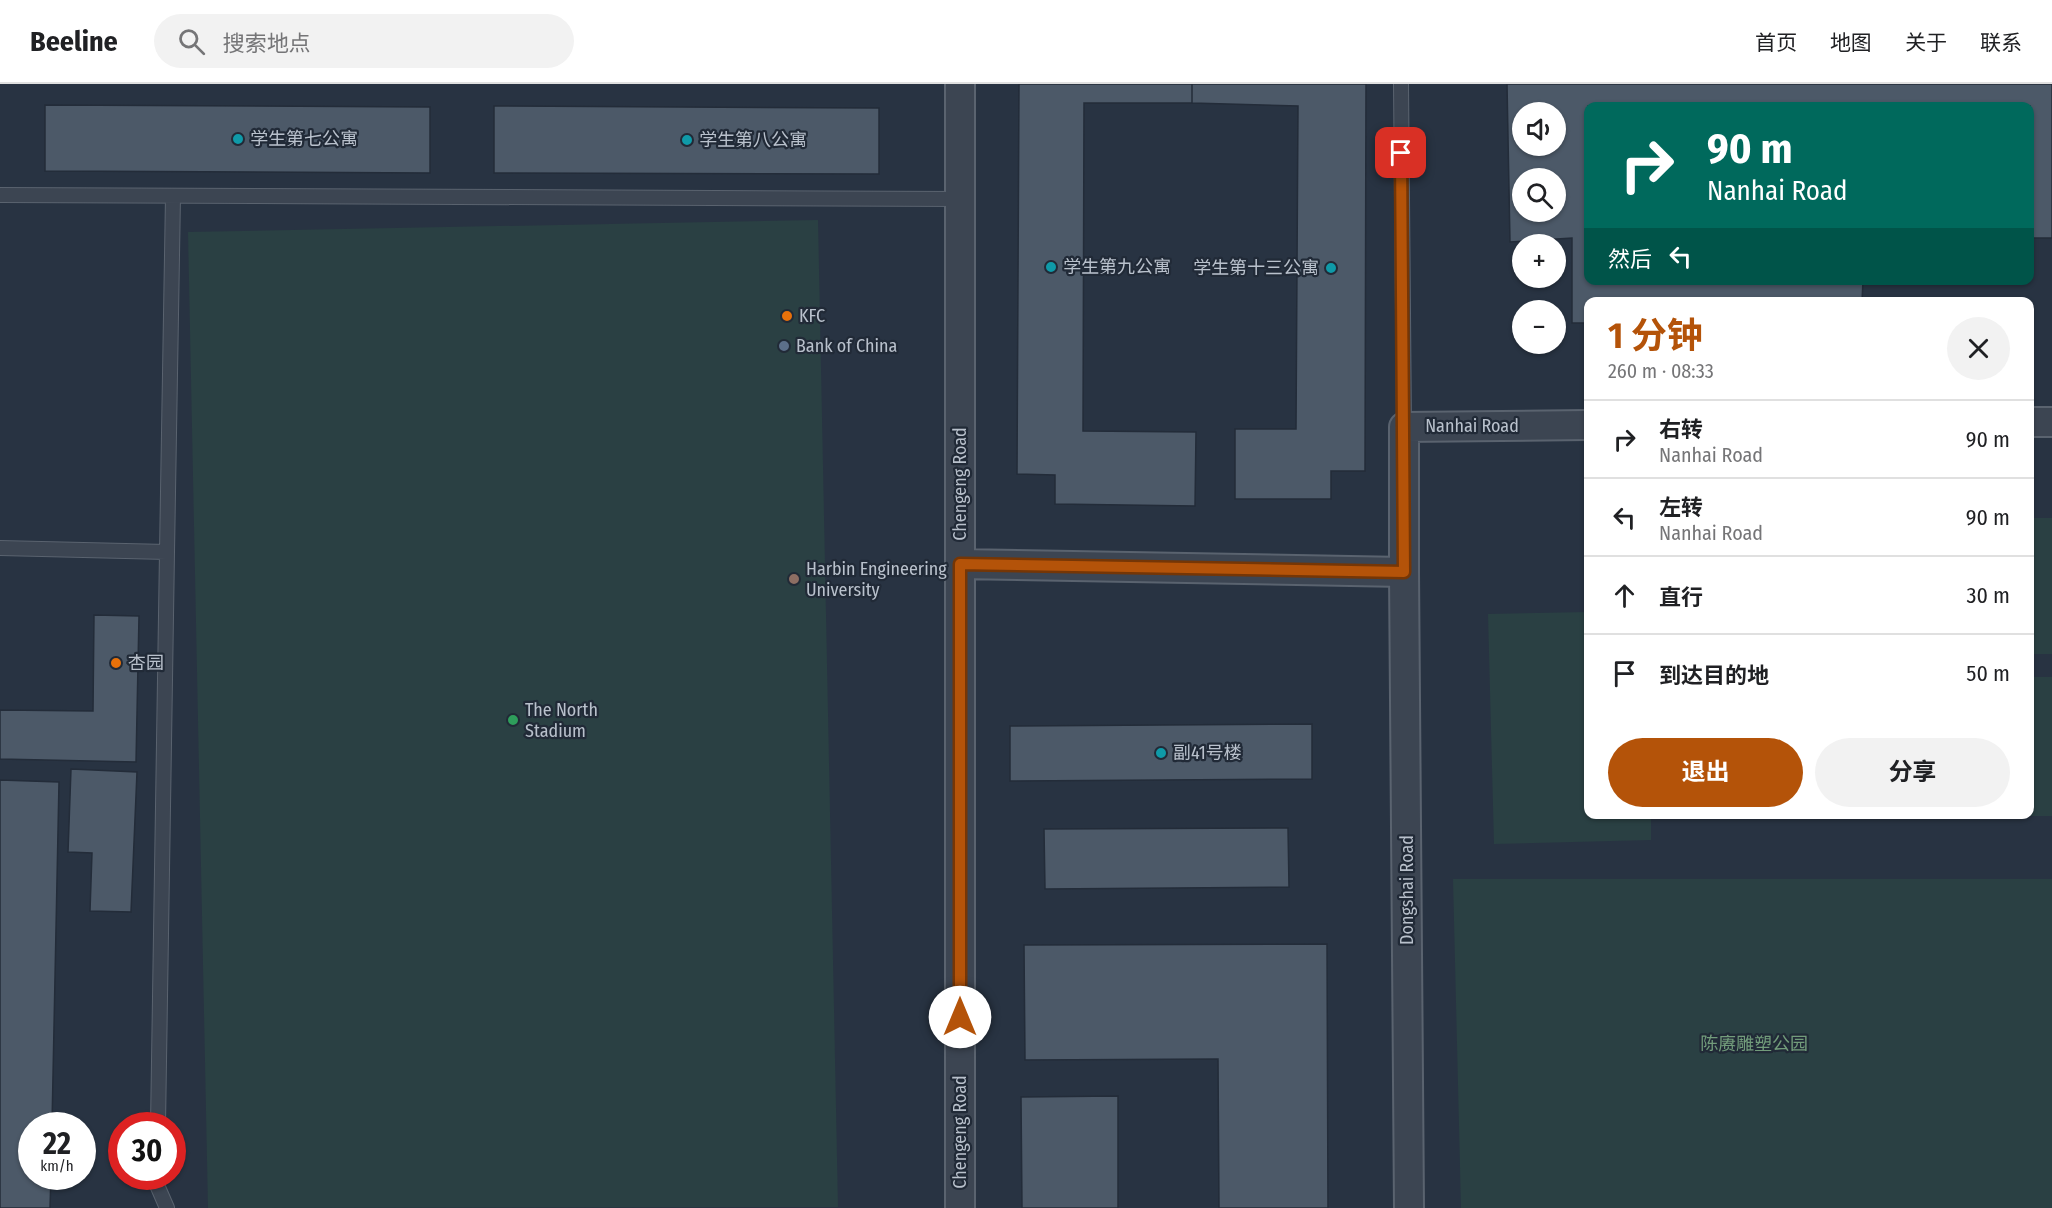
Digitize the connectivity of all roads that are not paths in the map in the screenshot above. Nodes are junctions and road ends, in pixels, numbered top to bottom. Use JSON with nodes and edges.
{"nodes":[{"id":1,"x":960,"y":84,"type":"edge"},
{"id":2,"x":1401,"y":84,"type":"edge"},
{"id":3,"x":0,"y":195,"type":"edge"},
{"id":4,"x":173,"y":196,"type":"junction"},
{"id":5,"x":960,"y":199,"type":"junction"},
{"id":6,"x":2034,"y":422,"type":"edge"},
{"id":7,"x":2052,"y":422,"type":"edge"},
{"id":8,"x":1584,"y":425,"type":"edge"},
{"id":9,"x":1404,"y":427,"type":"junction"},
{"id":10,"x":0,"y":548,"type":"edge"},
{"id":11,"x":167,"y":552,"type":"junction"},
{"id":12,"x":960,"y":564,"type":"junction"},
{"id":13,"x":1404,"y":572,"type":"junction"},
{"id":14,"x":158,"y":1112,"type":"edge"},
{"id":15,"x":159,"y":1190,"type":"edge"},
{"id":16,"x":167,"y":1208,"type":"edge"},
{"id":17,"x":960,"y":1208,"type":"edge"},
{"id":18,"x":1409,"y":1208,"type":"edge"}],
"edges":[{"from":1,"to":5,"type":"street","name":"Chengeng Road"},
{"from":2,"to":9,"type":"lane"},
{"from":3,"to":4,"type":"lane"},
{"from":4,"to":5,"type":"lane"},
{"from":4,"to":11,"type":"lane"},
{"from":5,"to":12,"type":"street","name":"Chengeng Road"},
{"from":6,"to":7,"type":"street"},
{"from":8,"to":9,"type":"street","name":"Nanhai Road"},
{"from":9,"to":13,"type":"street","name":"Nanhai Road"},
{"from":10,"to":11,"type":"lane"},
{"from":11,"to":14,"type":"lane"},
{"from":12,"to":13,"type":"street"},
{"from":12,"to":17,"type":"street","name":"Chengeng Road"},
{"from":13,"to":18,"type":"street","name":"Dongshai Road"},
{"from":15,"to":16,"type":"lane"}]}
